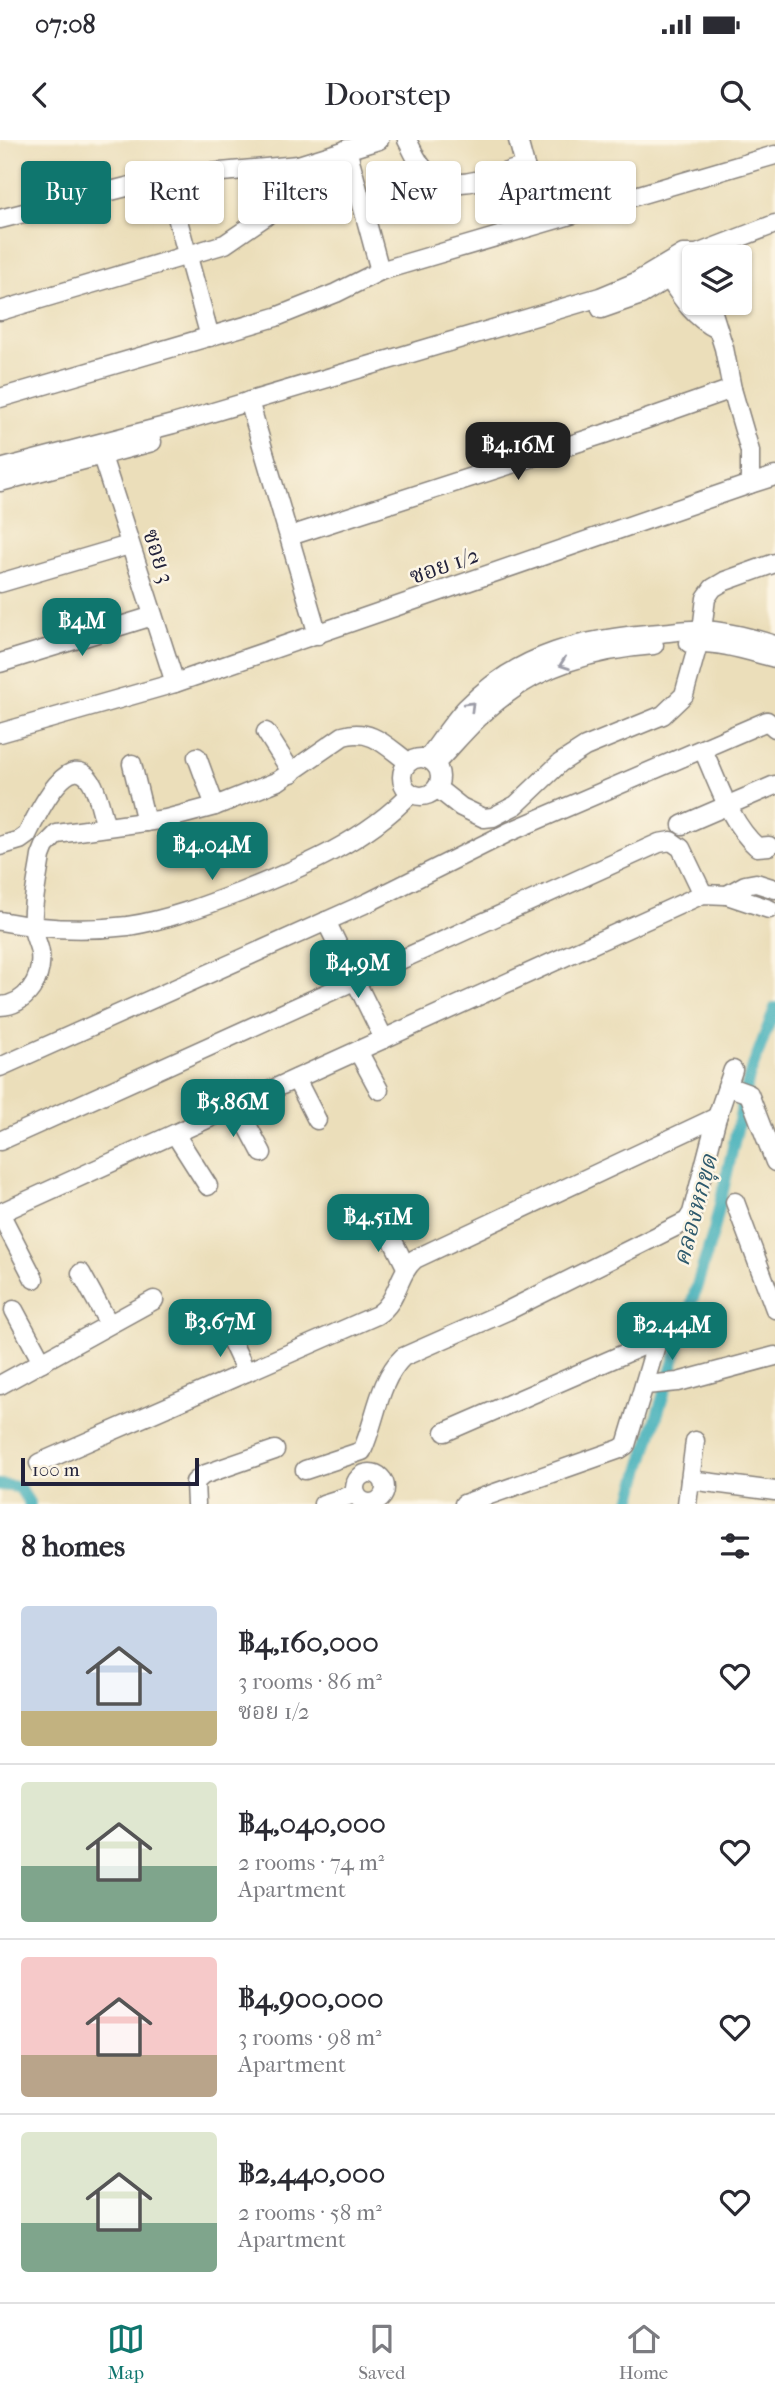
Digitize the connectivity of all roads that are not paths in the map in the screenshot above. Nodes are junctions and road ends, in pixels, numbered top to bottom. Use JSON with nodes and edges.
{"nodes":[{"id":1,"x":379,"y":140,"type":"edge"},
{"id":2,"x":407,"y":140,"type":"edge"},
{"id":3,"x":518,"y":140,"type":"edge"},
{"id":4,"x":348,"y":149,"type":"junction"},
{"id":5,"x":775,"y":155,"type":"edge"},
{"id":6,"x":310,"y":161,"type":"edge"},
{"id":7,"x":524,"y":161,"type":"edge"},
{"id":8,"x":475,"y":179,"type":"edge"},
{"id":9,"x":125,"y":187,"type":"edge"},
{"id":10,"x":636,"y":195,"type":"edge"},
{"id":11,"x":0,"y":219,"type":"edge"},
{"id":12,"x":180,"y":224,"type":"edge"},
{"id":13,"x":254,"y":224,"type":"edge"},
{"id":14,"x":533,"y":224,"type":"edge"},
{"id":15,"x":775,"y":224,"type":"edge"},
{"id":16,"x":725,"y":245,"type":"edge"},
{"id":17,"x":189,"y":256,"type":"junction"},
{"id":18,"x":682,"y":264,"type":"edge"},
{"id":19,"x":380,"y":271,"type":"junction"},
{"id":20,"x":0,"y":311,"type":"edge"},
{"id":21,"x":696,"y":315,"type":"edge"},
{"id":22,"x":714,"y":315,"type":"edge"},
{"id":23,"x":718,"y":329,"type":"junction"},
{"id":24,"x":211,"y":337,"type":"junction"},
{"id":25,"x":732,"y":389,"type":"junction"},
{"id":26,"x":0,"y":398,"type":"edge"},
{"id":27,"x":251,"y":406,"type":"junction"},
{"id":28,"x":100,"y":450,"type":"junction"},
{"id":29,"x":0,"y":470,"type":"edge"},
{"id":30,"x":775,"y":477,"type":"edge"},
{"id":31,"x":0,"y":482,"type":"edge"},
{"id":32,"x":750,"y":484,"type":"junction"},
{"id":33,"x":290,"y":536,"type":"junction"},
{"id":34,"x":129,"y":545,"type":"junction"},
{"id":35,"x":775,"y":563,"type":"edge"},
{"id":36,"x":0,"y":583,"type":"edge"},
{"id":37,"x":153,"y":616,"type":"junction"},
{"id":38,"x":318,"y":635,"type":"junction"},
{"id":39,"x":701,"y":636,"type":"junction"},
{"id":40,"x":775,"y":645,"type":"edge"},
{"id":41,"x":775,"y":658,"type":"edge"},
{"id":42,"x":0,"y":663,"type":"edge"},
{"id":43,"x":175,"y":683,"type":"junction"},
{"id":44,"x":775,"y":728,"type":"edge"},
{"id":45,"x":267,"y":732,"type":"dead end"},
{"id":46,"x":0,"y":733,"type":"edge"},
{"id":47,"x":703,"y":750,"type":"junction"},
{"id":48,"x":197,"y":757,"type":"dead end"},
{"id":49,"x":431,"y":761,"type":"junction"},
{"id":50,"x":408,"y":762,"type":"junction"},
{"id":51,"x":132,"y":764,"type":"dead end"},
{"id":52,"x":292,"y":773,"type":"junction"},
{"id":53,"x":775,"y":785,"type":"edge"},
{"id":54,"x":437,"y":788,"type":"junction"},
{"id":55,"x":411,"y":793,"type":"junction"},
{"id":56,"x":728,"y":805,"type":"junction"},
{"id":57,"x":215,"y":806,"type":"junction"},
{"id":58,"x":146,"y":821,"type":"junction"},
{"id":59,"x":682,"y":825,"type":"dead end"},
{"id":60,"x":106,"y":827,"type":"junction"},
{"id":61,"x":0,"y":846,"type":"edge"},
{"id":62,"x":769,"y":846,"type":"dead end"},
{"id":63,"x":770,"y":883,"type":"edge"},
{"id":64,"x":703,"y":894,"type":"junction"},
{"id":65,"x":727,"y":895,"type":"junction"},
{"id":66,"x":769,"y":909,"type":"dead end"},
{"id":67,"x":0,"y":921,"type":"edge"},
{"id":68,"x":327,"y":921,"type":"junction"},
{"id":69,"x":33,"y":928,"type":"junction"},
{"id":70,"x":355,"y":980,"type":"junction"},
{"id":71,"x":0,"y":1006,"type":"edge"},
{"id":72,"x":384,"y":1039,"type":"junction"},
{"id":73,"x":358,"y":1051,"type":"junction"},
{"id":74,"x":0,"y":1067,"type":"edge"},
{"id":75,"x":296,"y":1079,"type":"junction"},
{"id":76,"x":379,"y":1090,"type":"dead end"},
{"id":77,"x":237,"y":1106,"type":"junction"},
{"id":78,"x":717,"y":1117,"type":"junction"},
{"id":79,"x":317,"y":1120,"type":"dead end"},
{"id":80,"x":175,"y":1134,"type":"junction"},
{"id":81,"x":0,"y":1141,"type":"edge"},
{"id":82,"x":262,"y":1153,"type":"dead end"},
{"id":83,"x":775,"y":1162,"type":"edge"},
{"id":84,"x":208,"y":1186,"type":"dead end"},
{"id":85,"x":735,"y":1202,"type":"dead end"},
{"id":86,"x":0,"y":1213,"type":"edge"},
{"id":87,"x":385,"y":1225,"type":"dead end"},
{"id":88,"x":406,"y":1267,"type":"junction"},
{"id":89,"x":81,"y":1273,"type":"dead end"},
{"id":90,"x":34,"y":1279,"type":"dead end"},
{"id":91,"x":154,"y":1300,"type":"dead end"},
{"id":92,"x":775,"y":1309,"type":"edge"},
{"id":93,"x":14,"y":1310,"type":"dead end"},
{"id":94,"x":109,"y":1324,"type":"junction"},
{"id":95,"x":219,"y":1329,"type":"dead end"},
{"id":96,"x":775,"y":1356,"type":"edge"},
{"id":97,"x":42,"y":1362,"type":"junction"},
{"id":98,"x":246,"y":1372,"type":"junction"},
{"id":99,"x":0,"y":1385,"type":"edge"},
{"id":100,"x":650,"y":1386,"type":"junction"},
{"id":101,"x":445,"y":1432,"type":"dead end"},
{"id":102,"x":695,"y":1441,"type":"dead end"},
{"id":103,"x":275,"y":1450,"type":"dead end"},
{"id":104,"x":39,"y":1462,"type":"dead end"},
{"id":105,"x":305,"y":1470,"type":"dead end"},
{"id":106,"x":690,"y":1480,"type":"junction"},
{"id":107,"x":775,"y":1491,"type":"edge"},
{"id":108,"x":355,"y":1494,"type":"junction"},
{"id":109,"x":376,"y":1503,"type":"edge"},
{"id":110,"x":197,"y":1504,"type":"edge"},
{"id":111,"x":323,"y":1504,"type":"edge"},
{"id":112,"x":464,"y":1504,"type":"edge"},
{"id":113,"x":687,"y":1504,"type":"edge"}],
"edges":[{"from":1,"to":4,"type":"street"},
{"from":2,"to":8,"type":"street"},
{"from":3,"to":7,"type":"street"},
{"from":4,"to":6,"type":"street"},
{"from":4,"to":19,"type":"street"},
{"from":5,"to":10,"type":"street"},
{"from":9,"to":11,"type":"street"},
{"from":12,"to":17,"type":"street"},
{"from":13,"to":17,"type":"street"},
{"from":14,"to":19,"type":"street"},
{"from":15,"to":16,"type":"street"},
{"from":17,"to":20,"type":"street"},
{"from":17,"to":24,"type":"street"},
{"from":18,"to":27,"type":"street"},
{"from":19,"to":24,"type":"street"},
{"from":21,"to":23,"type":"street"},
{"from":22,"to":23,"type":"street"},
{"from":23,"to":25,"type":"street"},
{"from":24,"to":26,"type":"street"},
{"from":25,"to":32,"type":"street"},
{"from":25,"to":33,"type":"street"},
{"from":27,"to":28,"type":"street"},
{"from":27,"to":33,"type":"street"},
{"from":28,"to":29,"type":"street"},
{"from":28,"to":31,"type":"street"},
{"from":28,"to":34,"type":"street","name":"ซอย 3"},
{"from":30,"to":32,"type":"street","name":"ซอย 1/2"},
{"from":32,"to":38,"type":"street","name":"ซอย 1/2"},
{"from":33,"to":38,"type":"street"},
{"from":34,"to":36,"type":"street"},
{"from":34,"to":37,"type":"street","name":"ซอย 3"},
{"from":35,"to":39,"type":"street"},
{"from":37,"to":42,"type":"street"},
{"from":37,"to":43,"type":"street","name":"ซอย 3"},
{"from":38,"to":43,"type":"street","name":"ซอย 1/2"},
{"from":39,"to":40,"type":"street"},
{"from":39,"to":41,"type":"street"},
{"from":39,"to":49,"type":"street"},
{"from":39,"to":54,"type":"street"},
{"from":43,"to":46,"type":"street","name":"ซอย 1/2"},
{"from":44,"to":47,"type":"street"},
{"from":45,"to":52,"type":"street"},
{"from":47,"to":56,"type":"street"},
{"from":47,"to":68,"type":"street"},
{"from":48,"to":57,"type":"street"},
{"from":49,"to":50,"type":"street"},
{"from":49,"to":54,"type":"street"},
{"from":50,"to":52,"type":"street"},
{"from":50,"to":55,"type":"street"},
{"from":51,"to":58,"type":"street"},
{"from":52,"to":57,"type":"street"},
{"from":53,"to":56,"type":"street"},
{"from":54,"to":55,"type":"street"},
{"from":55,"to":69,"type":"street"},
{"from":56,"to":59,"type":"street"},
{"from":56,"to":62,"type":"street"},
{"from":57,"to":58,"type":"street"},
{"from":58,"to":60,"type":"street"},
{"from":60,"to":61,"type":"street"},
{"from":60,"to":69,"type":"street"},
{"from":63,"to":65,"type":"street"},
{"from":64,"to":65,"type":"street"},
{"from":64,"to":70,"type":"street"},
{"from":64,"to":72,"type":"street"},
{"from":65,"to":66,"type":"street"},
{"from":67,"to":69,"type":"street"},
{"from":68,"to":70,"type":"street"},
{"from":68,"to":74,"type":"street"},
{"from":69,"to":71,"type":"street"},
{"from":70,"to":72,"type":"street"},
{"from":70,"to":81,"type":"street"},
{"from":72,"to":73,"type":"street"},
{"from":73,"to":75,"type":"street"},
{"from":73,"to":76,"type":"street"},
{"from":75,"to":77,"type":"street"},
{"from":75,"to":79,"type":"street"},
{"from":77,"to":80,"type":"street"},
{"from":77,"to":82,"type":"street"},
{"from":78,"to":83,"type":"street"},
{"from":78,"to":88,"type":"street"},
{"from":78,"to":105,"type":"street"},
{"from":80,"to":84,"type":"street"},
{"from":80,"to":86,"type":"street"},
{"from":85,"to":92,"type":"street"},
{"from":86,"to":90,"type":"street"},
{"from":87,"to":88,"type":"street"},
{"from":88,"to":98,"type":"street"},
{"from":89,"to":94,"type":"street"},
{"from":91,"to":94,"type":"street"},
{"from":93,"to":97,"type":"street"},
{"from":94,"to":97,"type":"street"},
{"from":95,"to":98,"type":"street"},
{"from":96,"to":100,"type":"street"},
{"from":97,"to":99,"type":"street"},
{"from":98,"to":104,"type":"street"},
{"from":100,"to":101,"type":"street"},
{"from":100,"to":112,"type":"street"},
{"from":102,"to":106,"type":"street"},
{"from":103,"to":110,"type":"street"},
{"from":106,"to":107,"type":"street"},
{"from":106,"to":113,"type":"street"},
{"from":108,"to":109,"type":"street"},
{"from":108,"to":109,"type":"street"},
{"from":108,"to":111,"type":"street"}]}
